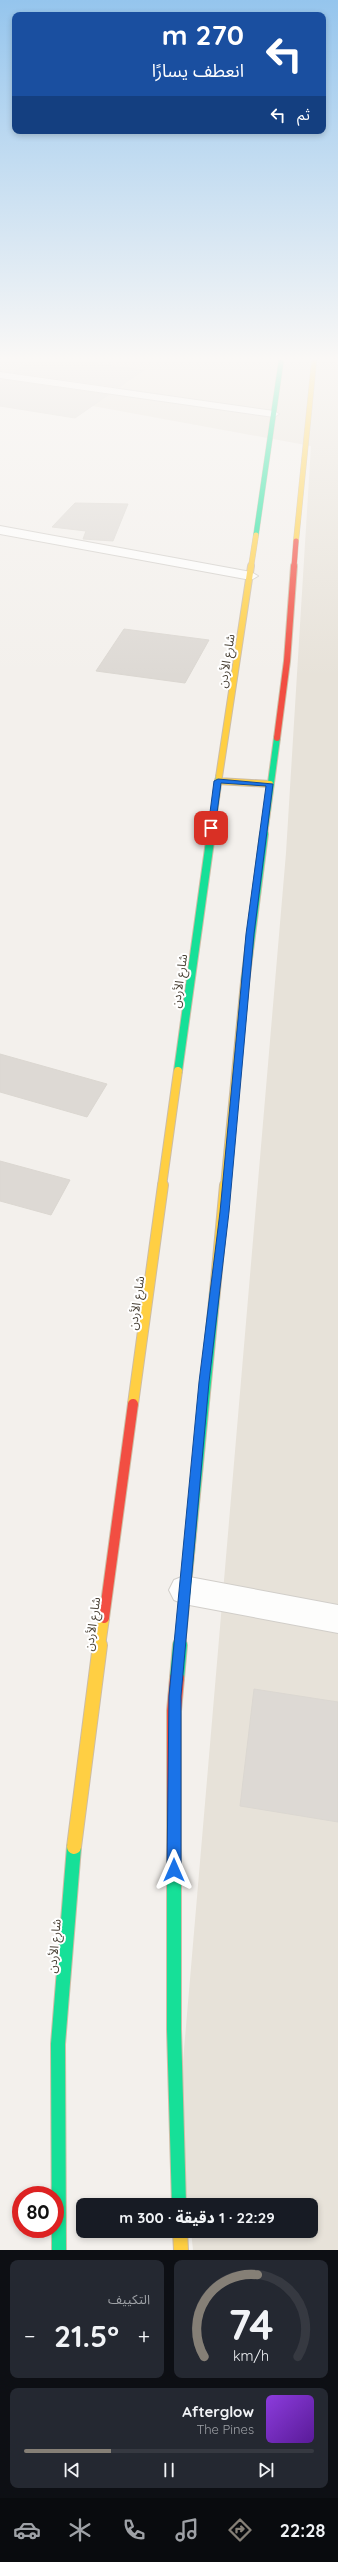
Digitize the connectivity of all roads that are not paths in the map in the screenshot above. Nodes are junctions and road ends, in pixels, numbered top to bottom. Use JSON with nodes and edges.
{"nodes":[{"id":1,"x":266,"y":467,"type":"edge"},
{"id":2,"x":303,"y":467,"type":"edge"},
{"id":3,"x":0,"y":530,"type":"edge"},
{"id":4,"x":251,"y":576,"type":"junction"},
{"id":5,"x":218,"y":781,"type":"junction"},
{"id":6,"x":270,"y":784,"type":"junction"},
{"id":7,"x":184,"y":1590,"type":"junction"},
{"id":8,"x":338,"y":1619,"type":"edge"},
{"id":9,"x":179,"y":2198,"type":"edge"},
{"id":10,"x":180,"y":2238,"type":"edge"},
{"id":11,"x":59,"y":2250,"type":"edge"},
{"id":12,"x":181,"y":2250,"type":"edge"}],
"edges":[{"from":1,"to":4,"type":"highway","name":"شارع الأردن"},
{"from":2,"to":6,"type":"highway"},
{"from":3,"to":4,"type":"street"},
{"from":4,"to":5,"type":"highway","name":"شارع الأردن"},
{"from":5,"to":6,"type":"highway"},
{"from":5,"to":11,"type":"highway","name":"شارع الأردن"},
{"from":6,"to":7,"type":"highway"},
{"from":7,"to":8,"type":"street"},
{"from":7,"to":9,"type":"highway"},
{"from":10,"to":12,"type":"highway"}]}
